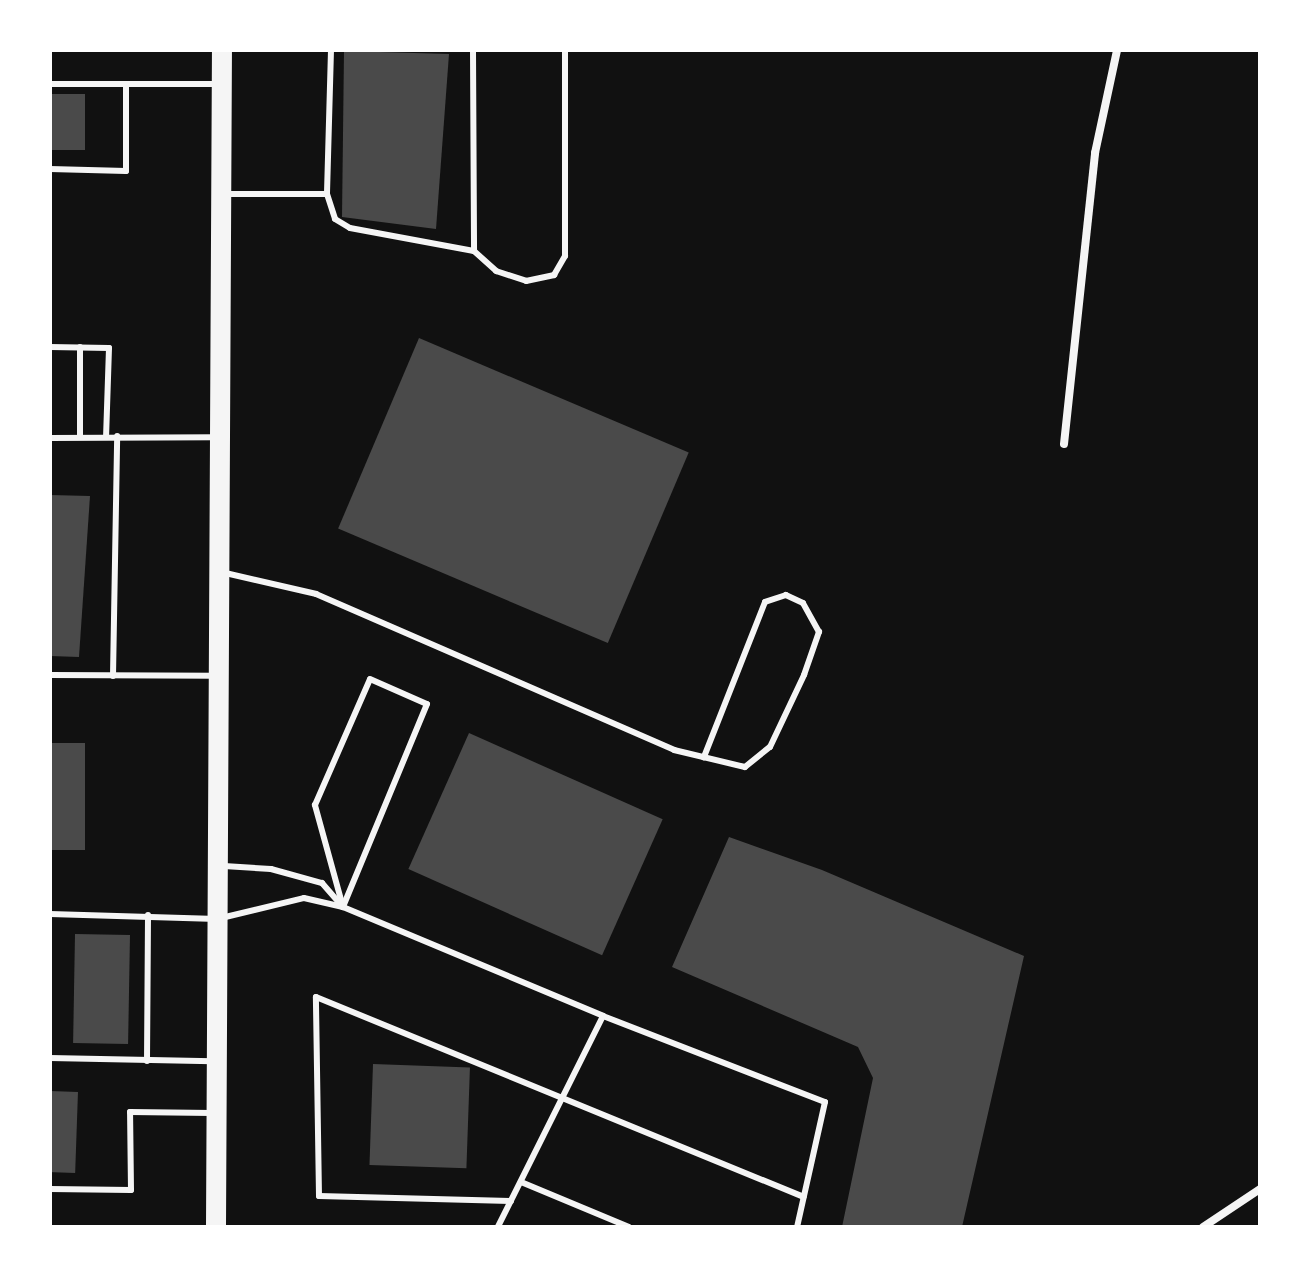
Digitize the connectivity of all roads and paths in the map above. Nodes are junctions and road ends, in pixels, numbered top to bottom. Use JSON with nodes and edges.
{"nodes":[{"id":1,"x":331,"y":50,"type":"edge"},
{"id":2,"x":473,"y":50,"type":"edge"},
{"id":3,"x":565,"y":50,"type":"edge"},
{"id":4,"x":1117,"y":50,"type":"edge"},
{"id":5,"x":221,"y":51,"type":"edge"},
{"id":6,"x":50,"y":84,"type":"edge"},
{"id":7,"x":221,"y":84,"type":"junction"},
{"id":8,"x":126,"y":85,"type":"junction"},
{"id":9,"x":50,"y":169,"type":"edge"},
{"id":10,"x":220,"y":194,"type":"junction"},
{"id":11,"x":327,"y":194,"type":"junction"},
{"id":12,"x":474,"y":251,"type":"junction"},
{"id":13,"x":50,"y":347,"type":"edge"},
{"id":14,"x":80,"y":347,"type":"junction"},
{"id":15,"x":117,"y":436,"type":"junction"},
{"id":16,"x":80,"y":437,"type":"junction"},
{"id":17,"x":106,"y":437,"type":"junction"},
{"id":18,"x":50,"y":438,"type":"edge"},
{"id":19,"x":219,"y":438,"type":"junction"},
{"id":20,"x":1064,"y":444,"type":"dead end"},
{"id":21,"x":218,"y":571,"type":"junction"},
{"id":22,"x":50,"y":675,"type":"edge"},
{"id":23,"x":113,"y":676,"type":"junction"},
{"id":24,"x":218,"y":676,"type":"junction"},
{"id":25,"x":704,"y":757,"type":"junction"},
{"id":26,"x":218,"y":858,"type":"junction"},
{"id":27,"x":343,"y":907,"type":"junction"},
{"id":28,"x":50,"y":914,"type":"edge"},
{"id":29,"x":148,"y":915,"type":"junction"},
{"id":30,"x":217,"y":919,"type":"junction"},
{"id":31,"x":603,"y":1016,"type":"junction"},
{"id":32,"x":50,"y":1058,"type":"edge"},
{"id":33,"x":147,"y":1061,"type":"junction"},
{"id":34,"x":217,"y":1061,"type":"junction"},
{"id":35,"x":563,"y":1097,"type":"junction"},
{"id":36,"x":216,"y":1113,"type":"junction"},
{"id":37,"x":521,"y":1182,"type":"junction"},
{"id":38,"x":50,"y":1189,"type":"edge"},
{"id":39,"x":1260,"y":1189,"type":"edge"},
{"id":40,"x":804,"y":1197,"type":"junction"},
{"id":41,"x":511,"y":1201,"type":"junction"},
{"id":42,"x":216,"y":1227,"type":"edge"},
{"id":43,"x":498,"y":1227,"type":"edge"},
{"id":44,"x":629,"y":1227,"type":"edge"},
{"id":45,"x":797,"y":1227,"type":"edge"},
{"id":46,"x":1203,"y":1227,"type":"edge"}],
"edges":[{"from":1,"to":11,"type":"lane"},
{"from":2,"to":12,"type":"lane"},
{"from":3,"to":12,"type":"lane"},
{"from":4,"to":20,"type":"street"},
{"from":5,"to":7,"type":"main road"},
{"from":6,"to":8,"type":"lane"},
{"from":7,"to":8,"type":"lane"},
{"from":7,"to":10,"type":"main road"},
{"from":8,"to":9,"type":"lane"},
{"from":10,"to":11,"type":"lane"},
{"from":10,"to":19,"type":"main road"},
{"from":11,"to":12,"type":"lane"},
{"from":13,"to":14,"type":"lane"},
{"from":14,"to":16,"type":"lane"},
{"from":14,"to":17,"type":"lane"},
{"from":15,"to":17,"type":"lane"},
{"from":15,"to":19,"type":"lane"},
{"from":15,"to":23,"type":"lane"},
{"from":16,"to":17,"type":"lane"},
{"from":16,"to":18,"type":"lane"},
{"from":19,"to":21,"type":"main road"},
{"from":21,"to":24,"type":"main road"},
{"from":21,"to":25,"type":"lane"},
{"from":22,"to":23,"type":"lane"},
{"from":23,"to":24,"type":"lane"},
{"from":24,"to":26,"type":"main road"},
{"from":25,"to":25,"type":"lane"},
{"from":26,"to":27,"type":"lane"},
{"from":26,"to":30,"type":"main road"},
{"from":27,"to":27,"type":"lane"},
{"from":27,"to":30,"type":"lane"},
{"from":27,"to":31,"type":"lane"},
{"from":28,"to":29,"type":"lane"},
{"from":29,"to":30,"type":"lane"},
{"from":29,"to":33,"type":"lane"},
{"from":30,"to":34,"type":"main road"},
{"from":31,"to":35,"type":"lane"},
{"from":31,"to":40,"type":"lane"},
{"from":32,"to":33,"type":"lane"},
{"from":33,"to":34,"type":"lane"},
{"from":34,"to":36,"type":"main road"},
{"from":35,"to":37,"type":"lane"},
{"from":35,"to":40,"type":"lane"},
{"from":35,"to":41,"type":"lane"},
{"from":36,"to":38,"type":"lane"},
{"from":36,"to":42,"type":"main road"},
{"from":37,"to":41,"type":"lane"},
{"from":37,"to":44,"type":"lane"},
{"from":39,"to":46,"type":"street"},
{"from":40,"to":45,"type":"lane"},
{"from":41,"to":43,"type":"lane"}]}
